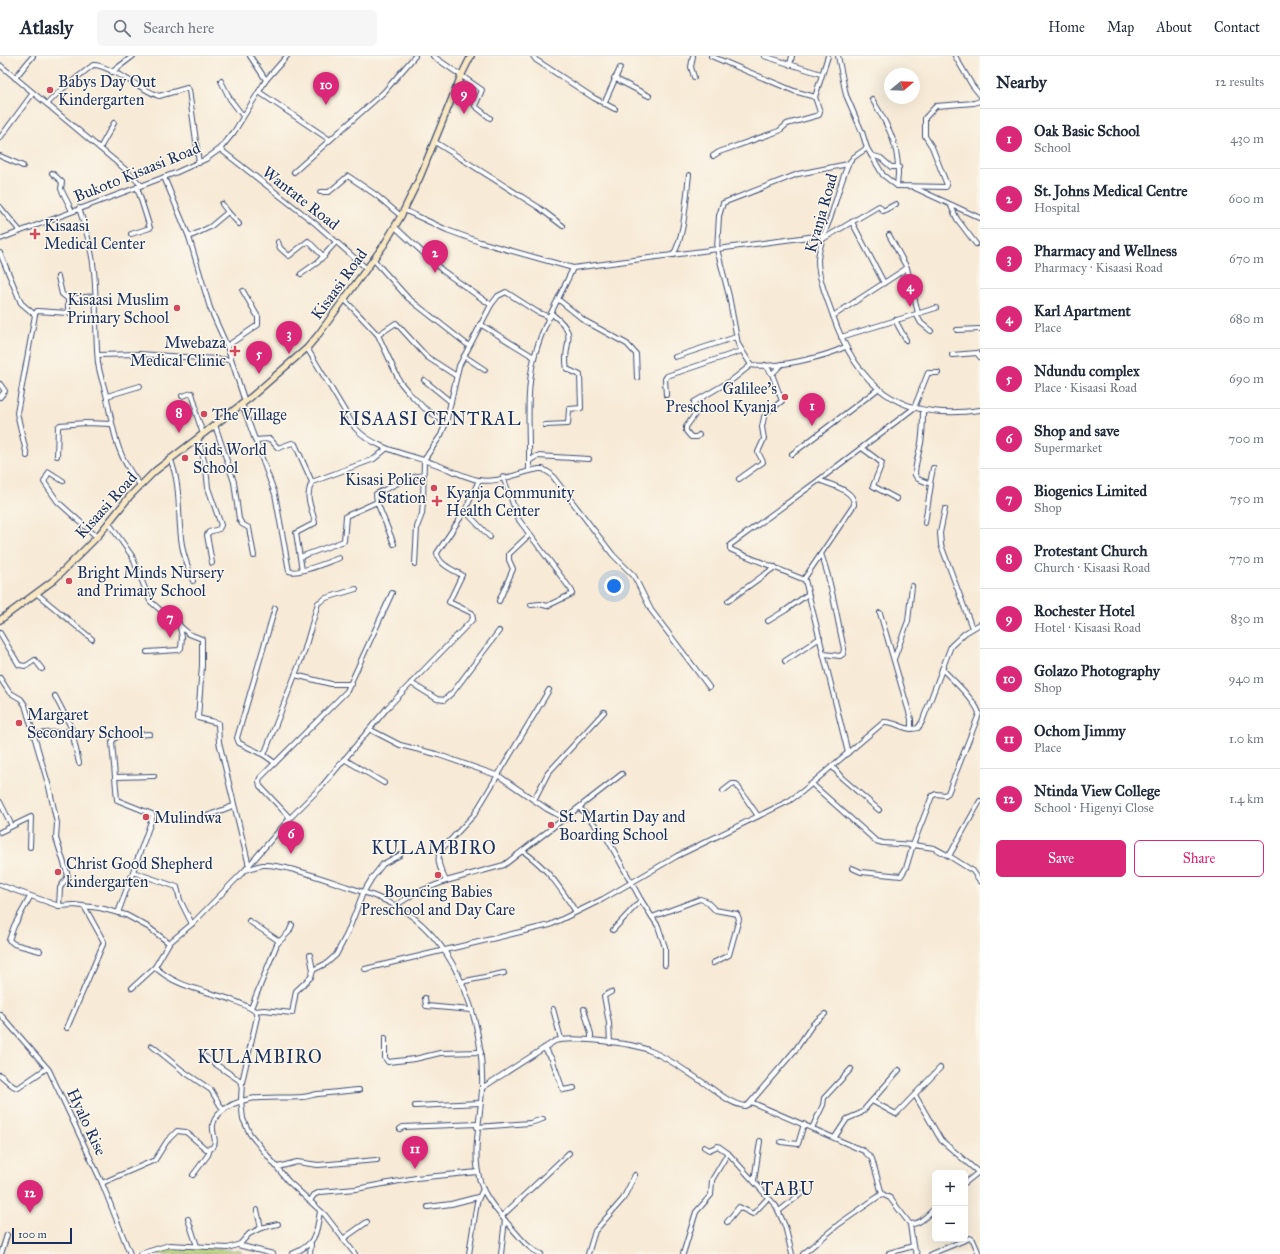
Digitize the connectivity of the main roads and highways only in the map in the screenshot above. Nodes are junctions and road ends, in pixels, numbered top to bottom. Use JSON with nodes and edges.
{"nodes":[{"id":1,"x":471,"y":56,"type":"edge"},
{"id":2,"x":0,"y":620,"type":"edge"}],
"edges":[{"from":1,"to":2,"type":"main road","name":"Kisaasi Road"}]}
